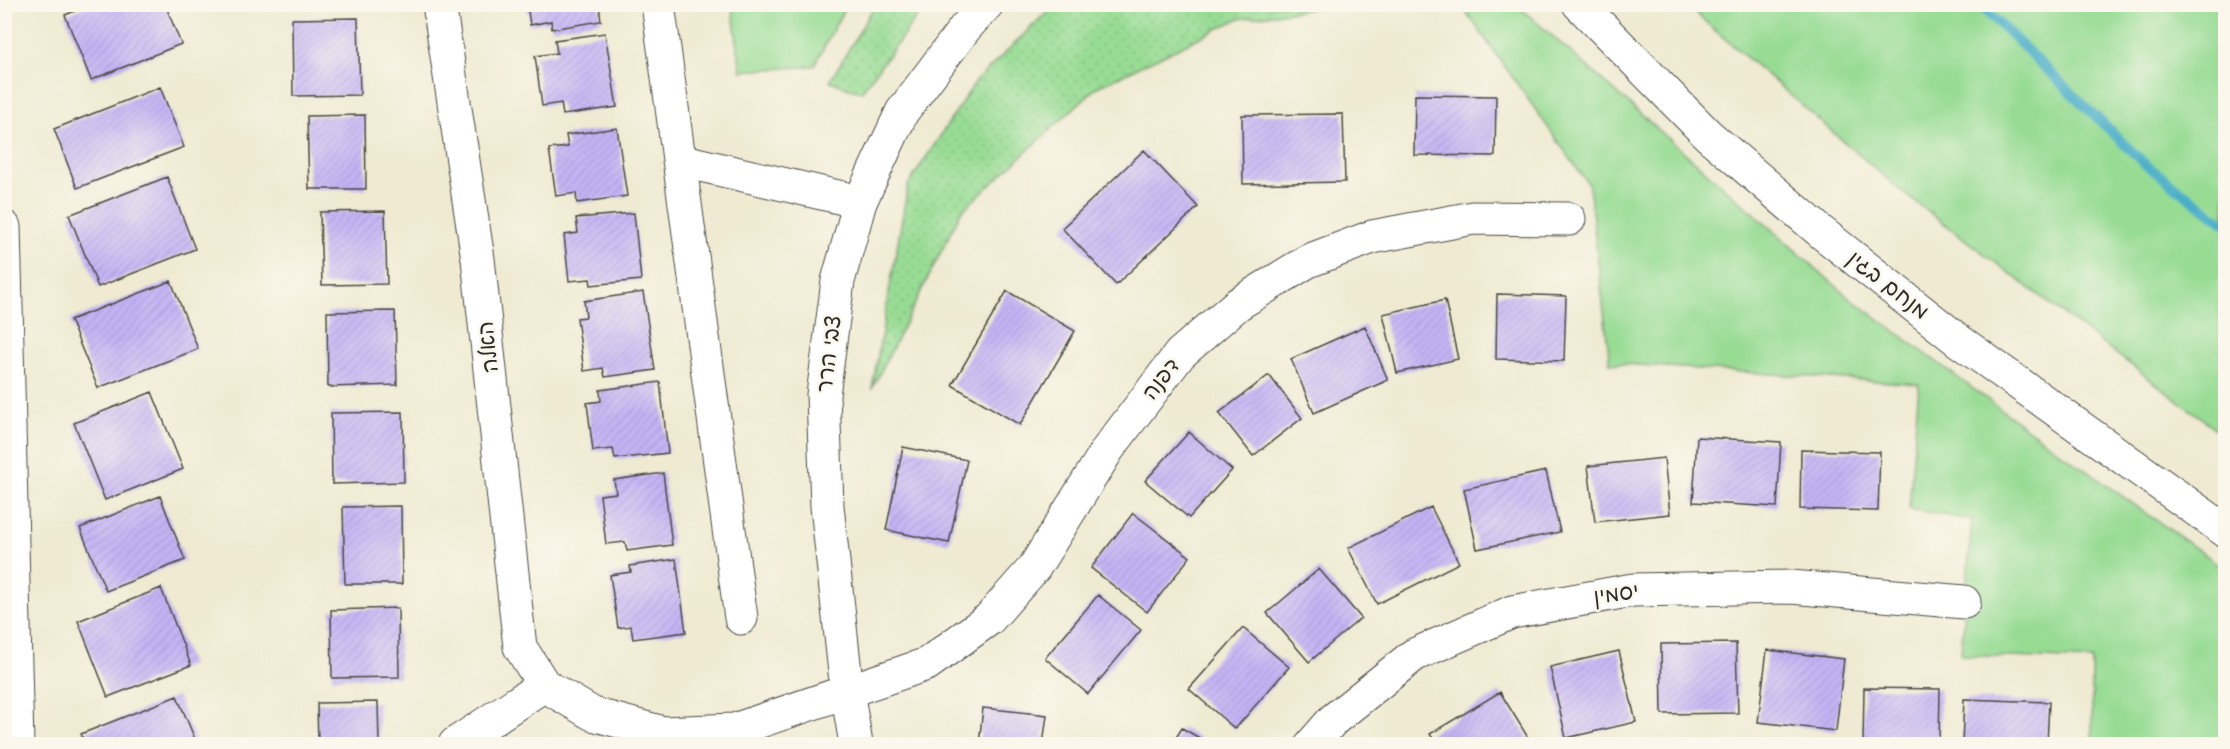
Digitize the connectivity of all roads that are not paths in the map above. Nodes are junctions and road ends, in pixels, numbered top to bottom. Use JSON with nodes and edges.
{"nodes":[{"id":1,"x":439,"y":4,"type":"edge"},
{"id":2,"x":657,"y":4,"type":"edge"},
{"id":3,"x":987,"y":4,"type":"edge"},
{"id":4,"x":1579,"y":4,"type":"edge"},
{"id":5,"x":679,"y":160,"type":"junction"},
{"id":6,"x":860,"y":202,"type":"junction"},
{"id":7,"x":1569,"y":219,"type":"dead end"},
{"id":8,"x":4,"y":227,"type":"edge"},
{"id":9,"x":2226,"y":531,"type":"edge"},
{"id":10,"x":1964,"y":602,"type":"dead end"},
{"id":11,"x":741,"y":618,"type":"dead end"},
{"id":12,"x":544,"y":685,"type":"junction"},
{"id":13,"x":846,"y":691,"type":"junction"},
{"id":14,"x":17,"y":744,"type":"edge"},
{"id":15,"x":455,"y":744,"type":"edge"},
{"id":16,"x":855,"y":744,"type":"edge"},
{"id":17,"x":1312,"y":744,"type":"edge"}],
"edges":[{"from":1,"to":12,"type":"street","name":"האלה"},
{"from":2,"to":5,"type":"street"},
{"from":3,"to":6,"type":"street","name":"צבי הרר"},
{"from":4,"to":9,"type":"street","name":"מנחם בגין"},
{"from":5,"to":6,"type":"street"},
{"from":5,"to":11,"type":"street"},
{"from":6,"to":13,"type":"street","name":"צבי הרר"},
{"from":7,"to":13,"type":"street","name":"דפנה"},
{"from":8,"to":14,"type":"street"},
{"from":10,"to":17,"type":"street","name":"יסמין"},
{"from":12,"to":13,"type":"street","name":"האלה"},
{"from":12,"to":15,"type":"street"},
{"from":13,"to":16,"type":"street","name":"צבי הרר"}]}
